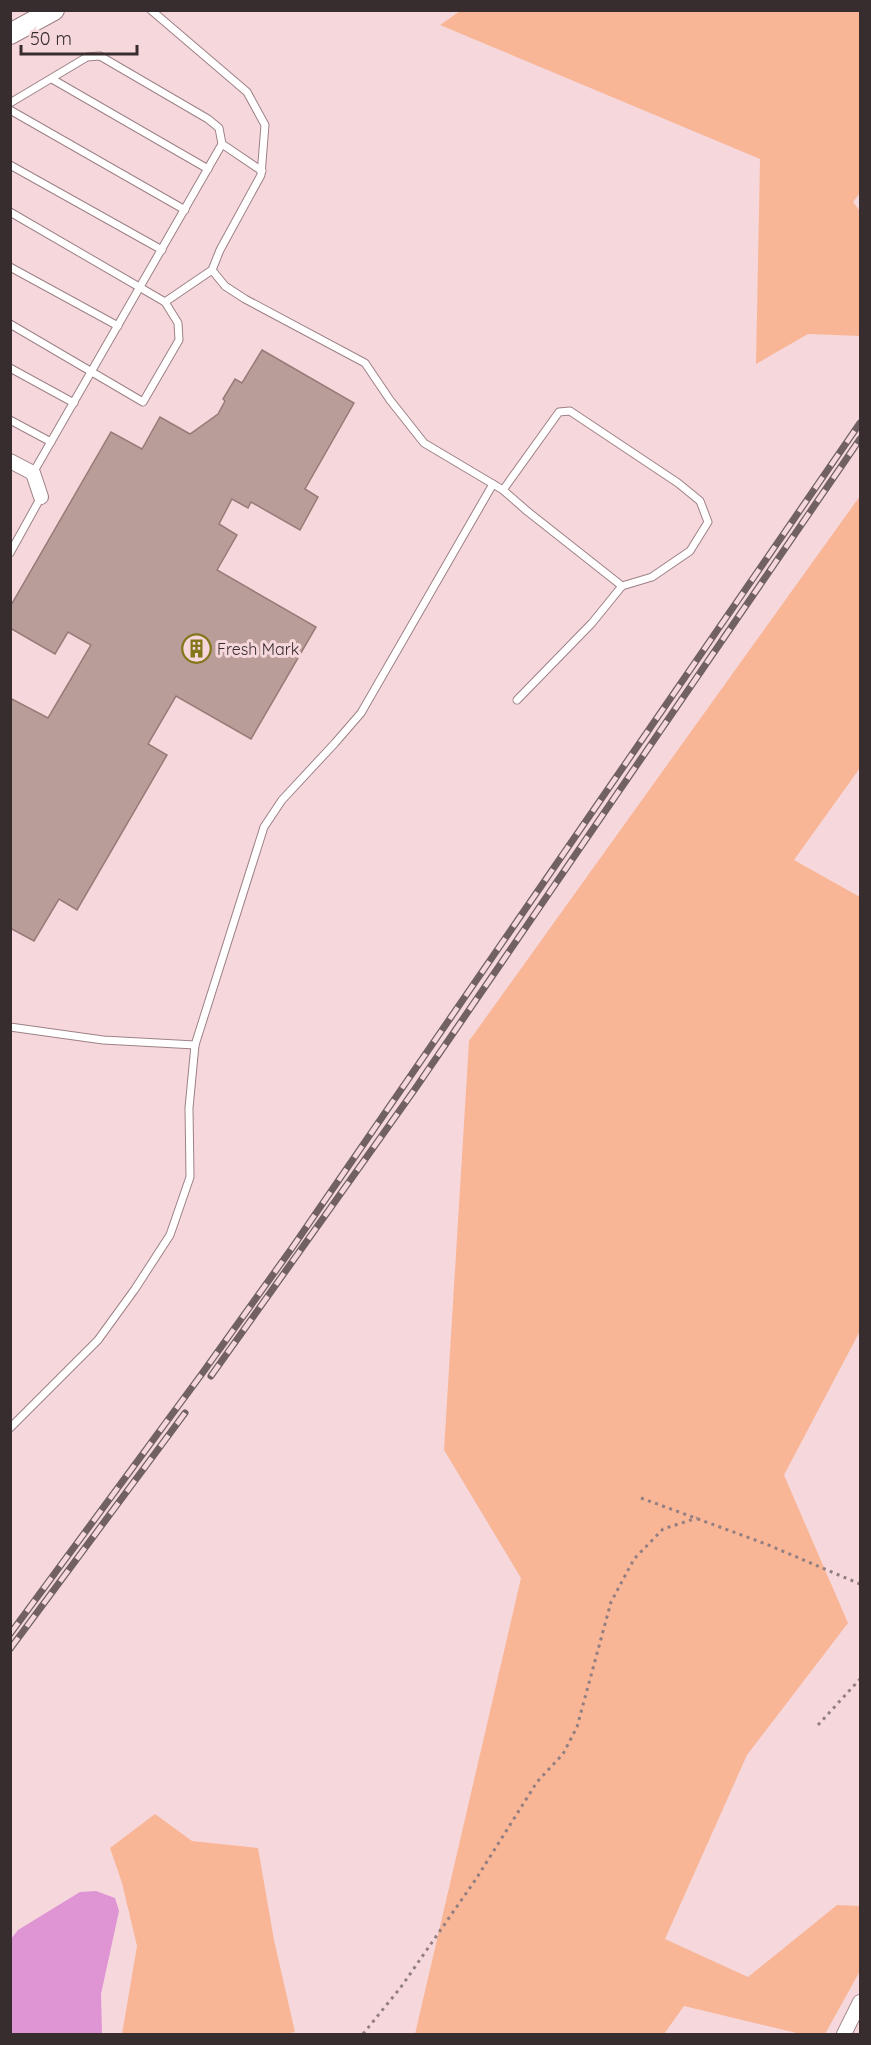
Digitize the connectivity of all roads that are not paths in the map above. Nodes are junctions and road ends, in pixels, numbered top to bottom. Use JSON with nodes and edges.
{"nodes":[{"id":1,"x":54,"y":10,"type":"edge"},
{"id":2,"x":151,"y":10,"type":"edge"},
{"id":3,"x":10,"y":34,"type":"edge"},
{"id":4,"x":52,"y":79,"type":"junction"},
{"id":5,"x":10,"y":104,"type":"edge"},
{"id":6,"x":10,"y":110,"type":"edge"},
{"id":7,"x":222,"y":144,"type":"junction"},
{"id":8,"x":10,"y":165,"type":"edge"},
{"id":9,"x":208,"y":169,"type":"junction"},
{"id":10,"x":262,"y":171,"type":"junction"},
{"id":11,"x":185,"y":210,"type":"junction"},
{"id":12,"x":11,"y":214,"type":"edge"},
{"id":13,"x":162,"y":250,"type":"junction"},
{"id":14,"x":10,"y":267,"type":"edge"},
{"id":15,"x":212,"y":270,"type":"junction"},
{"id":16,"x":140,"y":287,"type":"junction"},
{"id":17,"x":165,"y":302,"type":"junction"},
{"id":18,"x":10,"y":324,"type":"edge"},
{"id":19,"x":118,"y":326,"type":"junction"},
{"id":20,"x":10,"y":368,"type":"edge"},
{"id":21,"x":92,"y":371,"type":"junction"},
{"id":22,"x":74,"y":403,"type":"junction"},
{"id":23,"x":10,"y":420,"type":"edge"},
{"id":24,"x":51,"y":442,"type":"junction"},
{"id":25,"x":10,"y":461,"type":"edge"},
{"id":26,"x":33,"y":473,"type":"junction"},
{"id":27,"x":493,"y":484,"type":"junction"},
{"id":28,"x":503,"y":490,"type":"junction"},
{"id":29,"x":41,"y":497,"type":"joint"},
{"id":30,"x":10,"y":553,"type":"edge"},
{"id":31,"x":622,"y":586,"type":"junction"},
{"id":32,"x":517,"y":700,"type":"dead end"},
{"id":33,"x":10,"y":1027,"type":"edge"},
{"id":34,"x":195,"y":1045,"type":"junction"},
{"id":35,"x":10,"y":1428,"type":"edge"},
{"id":36,"x":861,"y":2002,"type":"edge"},
{"id":37,"x":844,"y":2034,"type":"edge"}],
"edges":[{"from":1,"to":3,"type":"main road"},
{"from":2,"to":10,"type":"lane"},
{"from":4,"to":5,"type":"lane"},
{"from":4,"to":7,"type":"lane"},
{"from":4,"to":9,"type":"lane"},
{"from":6,"to":11,"type":"lane"},
{"from":7,"to":9,"type":"lane"},
{"from":7,"to":10,"type":"lane"},
{"from":8,"to":13,"type":"lane"},
{"from":9,"to":11,"type":"lane"},
{"from":10,"to":15,"type":"lane"},
{"from":11,"to":13,"type":"lane"},
{"from":12,"to":16,"type":"lane"},
{"from":13,"to":16,"type":"lane"},
{"from":14,"to":19,"type":"lane"},
{"from":15,"to":17,"type":"lane"},
{"from":15,"to":27,"type":"lane"},
{"from":16,"to":17,"type":"lane"},
{"from":16,"to":19,"type":"lane"},
{"from":17,"to":21,"type":"lane"},
{"from":18,"to":21,"type":"lane"},
{"from":19,"to":21,"type":"lane"},
{"from":20,"to":22,"type":"lane"},
{"from":21,"to":22,"type":"lane"},
{"from":22,"to":24,"type":"lane"},
{"from":23,"to":24,"type":"lane"},
{"from":24,"to":26,"type":"lane"},
{"from":25,"to":26,"type":"street"},
{"from":26,"to":29,"type":"street"},
{"from":27,"to":28,"type":"lane"},
{"from":27,"to":34,"type":"lane"},
{"from":28,"to":31,"type":"lane"},
{"from":28,"to":31,"type":"lane"},
{"from":29,"to":30,"type":"lane"},
{"from":31,"to":32,"type":"lane"},
{"from":33,"to":34,"type":"lane"},
{"from":34,"to":35,"type":"lane"},
{"from":36,"to":37,"type":"street"}]}
